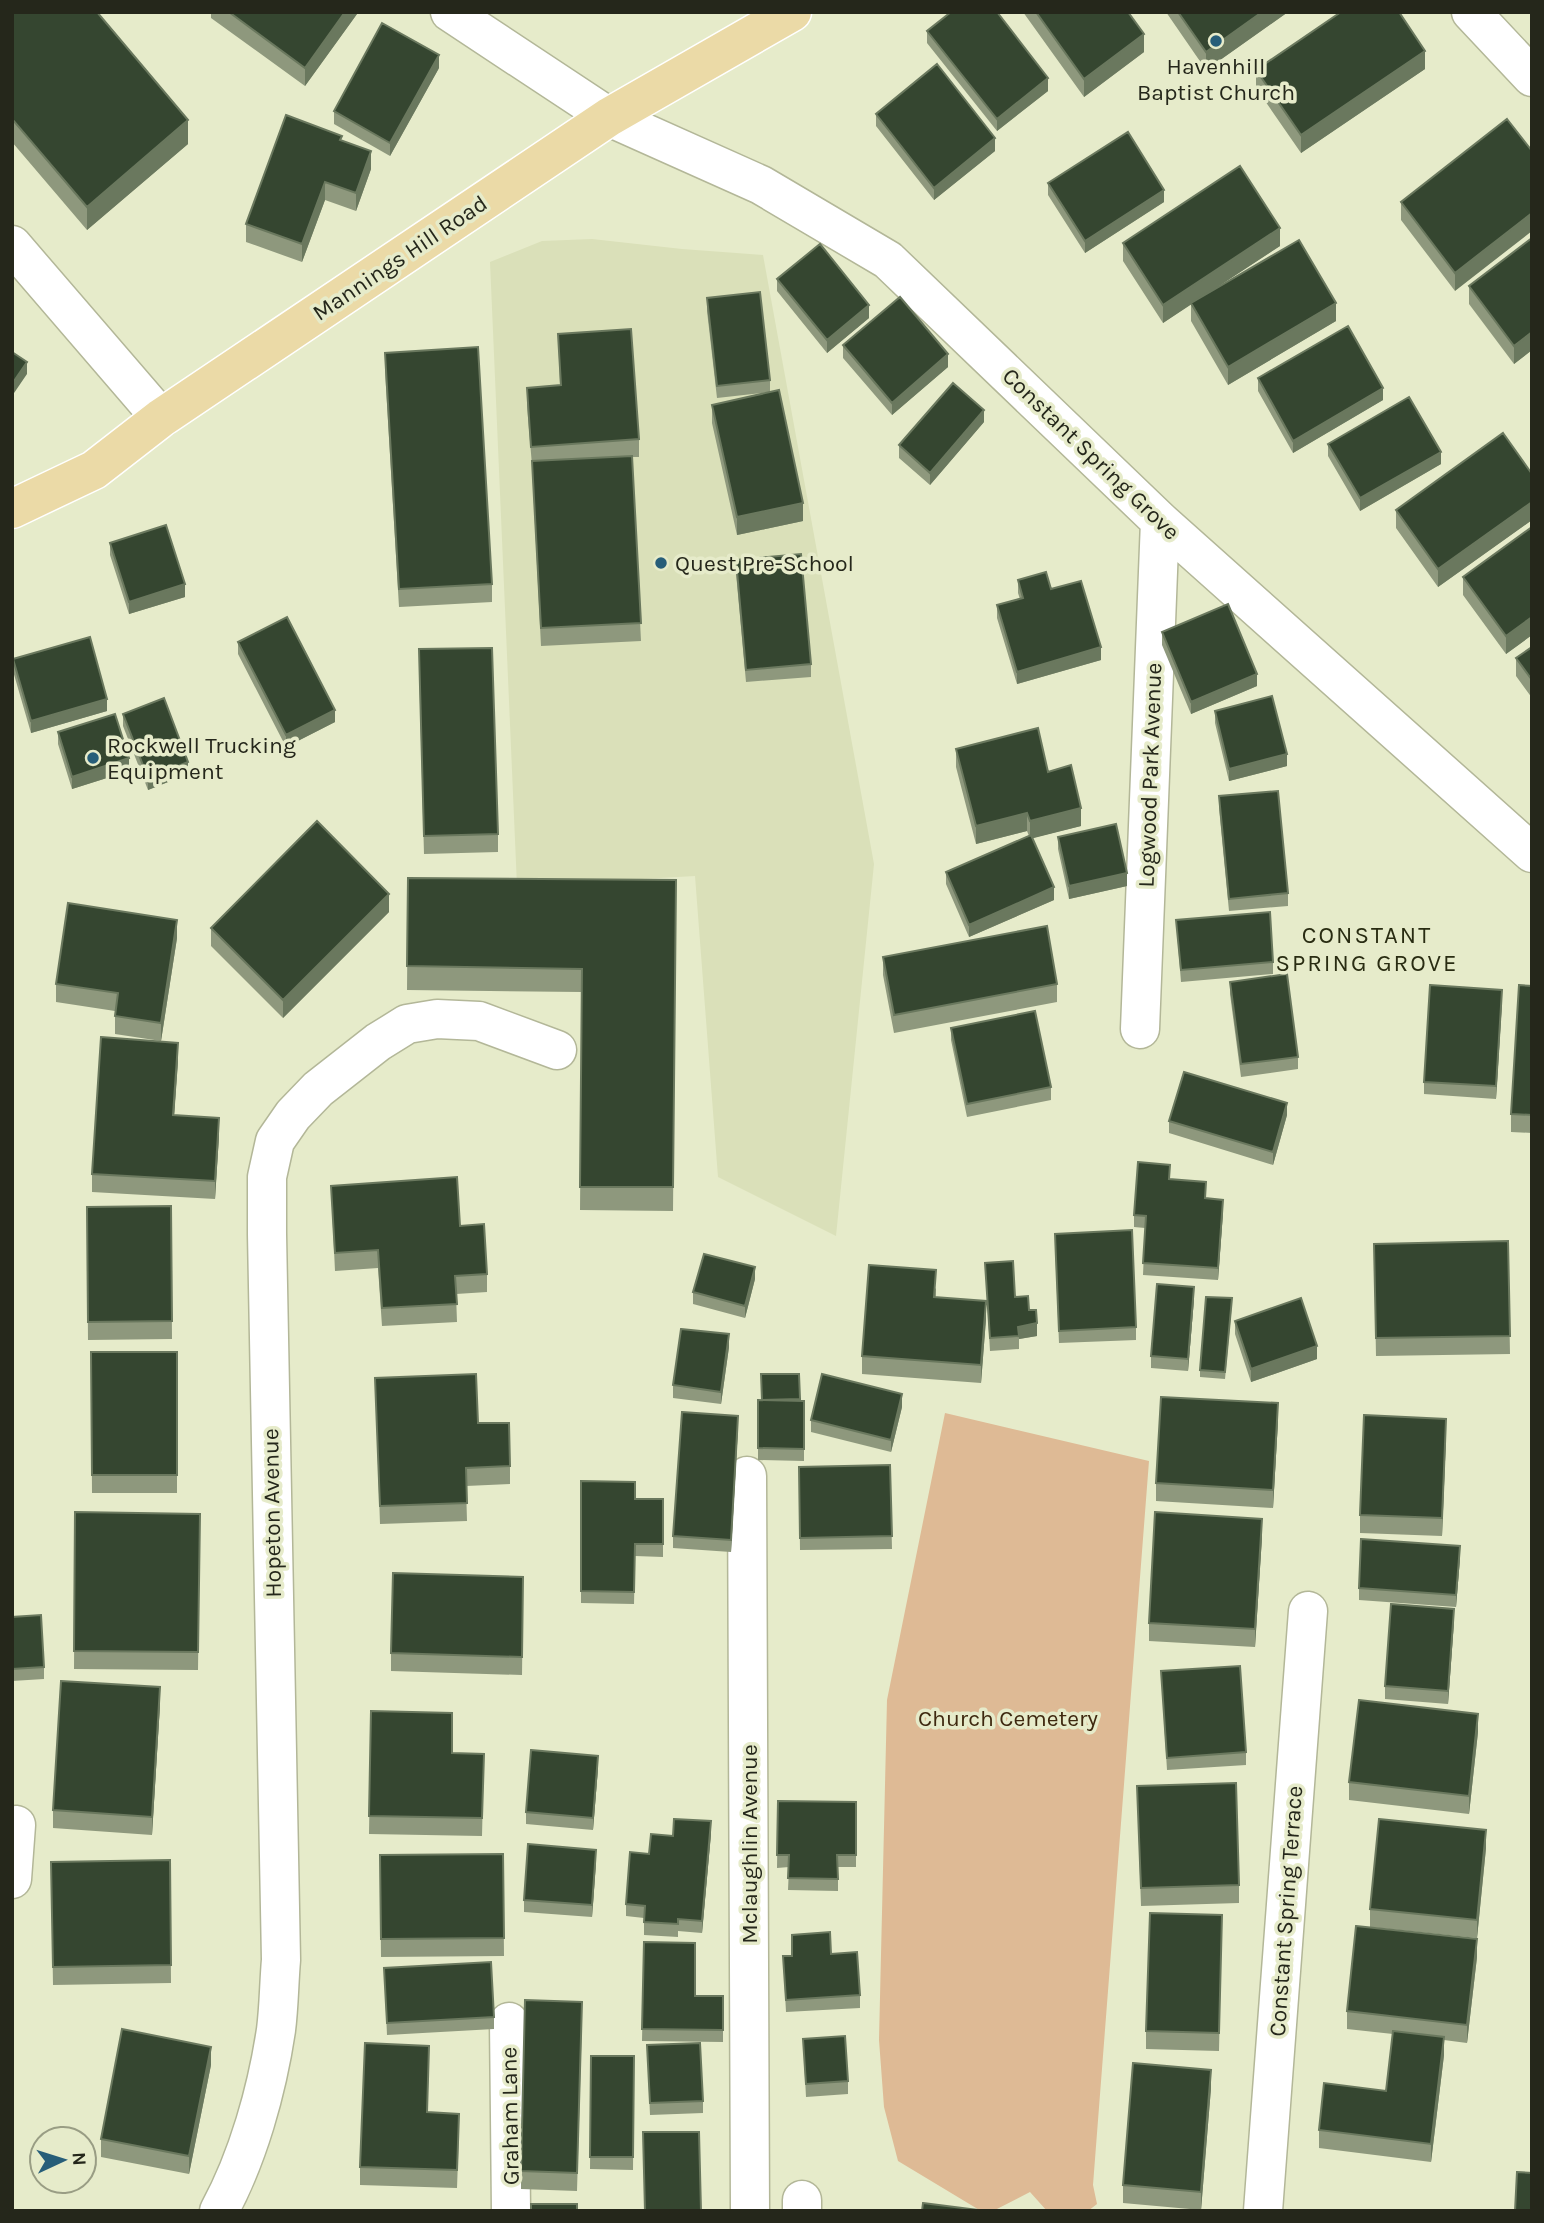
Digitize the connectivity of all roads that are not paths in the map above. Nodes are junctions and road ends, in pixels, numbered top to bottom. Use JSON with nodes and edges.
{"nodes":[{"id":1,"x":450,"y":12,"type":"edge"},
{"id":2,"x":792,"y":12,"type":"edge"},
{"id":3,"x":1471,"y":12,"type":"edge"},
{"id":4,"x":1532,"y":77,"type":"edge"},
{"id":5,"x":609,"y":117,"type":"junction"},
{"id":6,"x":12,"y":245,"type":"edge"},
{"id":7,"x":161,"y":418,"type":"junction"},
{"id":8,"x":12,"y":509,"type":"edge"},
{"id":9,"x":1160,"y":521,"type":"junction"},
{"id":10,"x":1532,"y":853,"type":"edge"},
{"id":11,"x":1140,"y":1029,"type":"dead end"},
{"id":12,"x":557,"y":1050,"type":"dead end"},
{"id":13,"x":747,"y":1476,"type":"dead end"},
{"id":14,"x":1308,"y":1611,"type":"dead end"},
{"id":15,"x":16,"y":1825,"type":"dead end"},
{"id":16,"x":12,"y":1879,"type":"edge"},
{"id":17,"x":509,"y":2022,"type":"dead end"},
{"id":18,"x":219,"y":2211,"type":"edge"},
{"id":19,"x":511,"y":2211,"type":"edge"},
{"id":20,"x":751,"y":2211,"type":"edge"},
{"id":21,"x":1263,"y":2211,"type":"edge"}],
"edges":[{"from":1,"to":5,"type":"street","name":"Constant Spring Grove"},
{"from":2,"to":5,"type":"main road","name":"Mannings Hill Road"},
{"from":3,"to":4,"type":"street"},
{"from":5,"to":7,"type":"main road","name":"Mannings Hill Road"},
{"from":5,"to":9,"type":"street","name":"Constant Spring Grove"},
{"from":6,"to":7,"type":"street"},
{"from":7,"to":8,"type":"main road","name":"Mannings Hill Road"},
{"from":9,"to":10,"type":"street","name":"Constant Spring Grove"},
{"from":9,"to":11,"type":"street","name":"Logwood Park Avenue"},
{"from":12,"to":18,"type":"street","name":"Hopeton Avenue"},
{"from":13,"to":20,"type":"street","name":"Mclaughlin Avenue"},
{"from":14,"to":21,"type":"street","name":"Constant Spring Terrace"},
{"from":15,"to":16,"type":"street"},
{"from":17,"to":19,"type":"street","name":"Graham Lane"}]}
